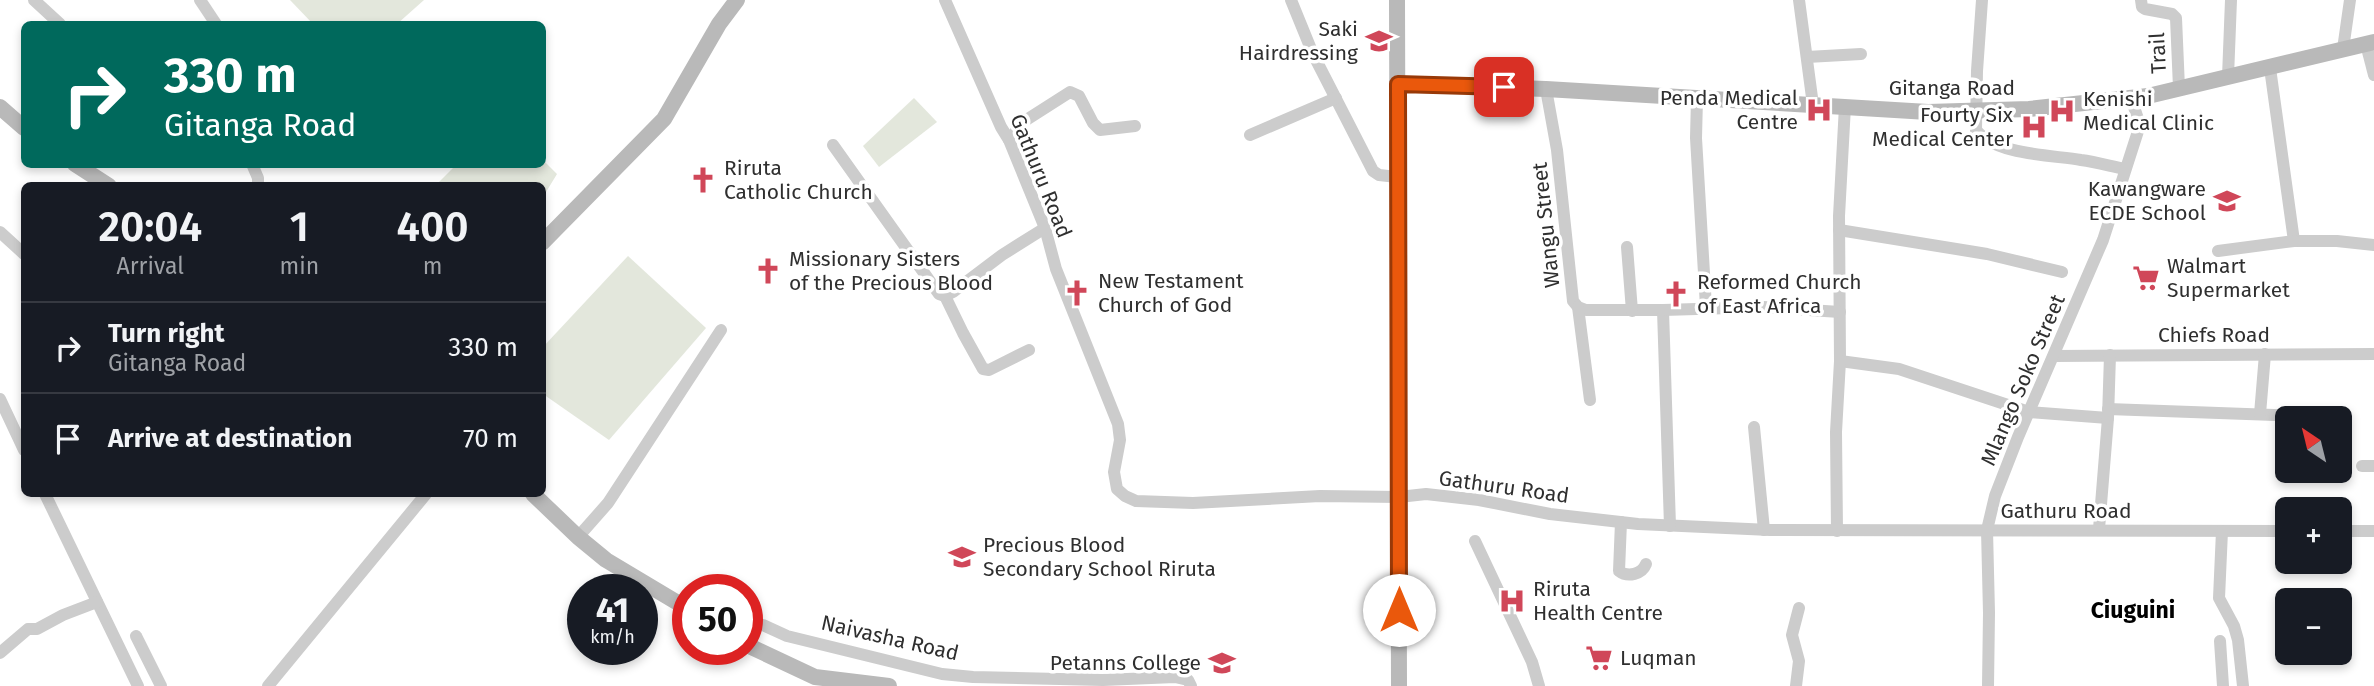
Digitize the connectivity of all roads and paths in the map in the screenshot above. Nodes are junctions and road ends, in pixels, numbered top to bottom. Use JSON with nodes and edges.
{"nodes":[{"id":1,"x":34,"y":0,"type":"edge"},
{"id":2,"x":200,"y":0,"type":"edge"},
{"id":3,"x":737,"y":0,"type":"edge"},
{"id":4,"x":945,"y":0,"type":"edge"},
{"id":5,"x":1291,"y":0,"type":"edge"},
{"id":6,"x":1397,"y":0,"type":"edge"},
{"id":7,"x":1799,"y":0,"type":"edge"},
{"id":8,"x":1982,"y":0,"type":"edge"},
{"id":9,"x":2141,"y":0,"type":"edge"},
{"id":10,"x":2231,"y":0,"type":"edge"},
{"id":11,"x":2350,"y":0,"type":"edge"},
{"id":12,"x":57,"y":21,"type":"edge"},
{"id":13,"x":214,"y":21,"type":"edge"},
{"id":14,"x":2370,"y":43,"type":"edge"},
{"id":15,"x":2343,"y":49,"type":"junction"},
{"id":16,"x":1861,"y":54,"type":"dead end"},
{"id":17,"x":1807,"y":57,"type":"junction"},
{"id":18,"x":2270,"y":68,"type":"junction"},
{"id":19,"x":2374,"y":75,"type":"edge"},
{"id":20,"x":2228,"y":77,"type":"junction"},
{"id":21,"x":1398,"y":84,"type":"junction"},
{"id":22,"x":2179,"y":88,"type":"junction"},
{"id":23,"x":1546,"y":89,"type":"junction"},
{"id":24,"x":1336,"y":98,"type":"junction"},
{"id":25,"x":1696,"y":98,"type":"junction"},
{"id":26,"x":2130,"y":98,"type":"junction"},
{"id":27,"x":1813,"y":105,"type":"junction"},
{"id":28,"x":1845,"y":106,"type":"junction"},
{"id":29,"x":0,"y":107,"type":"edge"},
{"id":30,"x":1977,"y":111,"type":"junction"},
{"id":31,"x":21,"y":125,"type":"edge"},
{"id":32,"x":1135,"y":126,"type":"dead end"},
{"id":33,"x":1250,"y":135,"type":"dead end"},
{"id":34,"x":1009,"y":140,"type":"junction"},
{"id":35,"x":833,"y":145,"type":"dead end"},
{"id":36,"x":81,"y":168,"type":"edge"},
{"id":37,"x":2125,"y":169,"type":"junction"},
{"id":38,"x":1397,"y":177,"type":"junction"},
{"id":39,"x":102,"y":182,"type":"edge"},
{"id":40,"x":1045,"y":228,"type":"junction"},
{"id":41,"x":1839,"y":230,"type":"junction"},
{"id":42,"x":0,"y":232,"type":"edge"},
{"id":43,"x":546,"y":239,"type":"edge"},
{"id":44,"x":2294,"y":241,"type":"junction"},
{"id":45,"x":2374,"y":245,"type":"edge"},
{"id":46,"x":1627,"y":247,"type":"dead end"},
{"id":47,"x":21,"y":251,"type":"edge"},
{"id":48,"x":2218,"y":251,"type":"dead end"},
{"id":49,"x":2062,"y":272,"type":"dead end"},
{"id":50,"x":945,"y":296,"type":"junction"},
{"id":51,"x":1578,"y":307,"type":"junction"},
{"id":52,"x":1706,"y":307,"type":"junction"},
{"id":53,"x":1632,"y":310,"type":"junction"},
{"id":54,"x":1663,"y":310,"type":"junction"},
{"id":55,"x":1839,"y":312,"type":"junction"},
{"id":56,"x":721,"y":330,"type":"dead end"},
{"id":57,"x":1028,"y":350,"type":"dead end"},
{"id":58,"x":2264,"y":354,"type":"junction"},
{"id":59,"x":2374,"y":354,"type":"edge"},
{"id":60,"x":2110,"y":355,"type":"junction"},
{"id":61,"x":2054,"y":356,"type":"junction"},
{"id":62,"x":1840,"y":361,"type":"junction"},
{"id":63,"x":0,"y":399,"type":"edge"},
{"id":64,"x":1590,"y":400,"type":"dead end"},
{"id":65,"x":2029,"y":412,"type":"junction"},
{"id":66,"x":2108,"y":413,"type":"junction"},
{"id":67,"x":2260,"y":414,"type":"junction"},
{"id":68,"x":2275,"y":415,"type":"edge"},
{"id":69,"x":4,"y":420,"type":"edge"},
{"id":70,"x":1754,"y":427,"type":"dead end"},
{"id":71,"x":21,"y":446,"type":"edge"},
{"id":72,"x":46,"y":497,"type":"edge"},
{"id":73,"x":424,"y":497,"type":"edge"},
{"id":74,"x":536,"y":497,"type":"edge"},
{"id":75,"x":1399,"y":497,"type":"junction"},
{"id":76,"x":1620,"y":522,"type":"junction"},
{"id":77,"x":1670,"y":526,"type":"junction"},
{"id":78,"x":2099,"y":529,"type":"junction"},
{"id":79,"x":1764,"y":530,"type":"junction"},
{"id":80,"x":1987,"y":530,"type":"junction"},
{"id":81,"x":1837,"y":531,"type":"junction"},
{"id":82,"x":2222,"y":531,"type":"junction"},
{"id":83,"x":2275,"y":531,"type":"edge"},
{"id":84,"x":2352,"y":531,"type":"edge"},
{"id":85,"x":2374,"y":531,"type":"edge"},
{"id":86,"x":578,"y":537,"type":"junction"},
{"id":87,"x":1475,"y":541,"type":"dead end"},
{"id":88,"x":1646,"y":564,"type":"dead end"},
{"id":89,"x":672,"y":599,"type":"edge"},
{"id":90,"x":97,"y":603,"type":"junction"},
{"id":91,"x":1799,"y":608,"type":"dead end"},
{"id":92,"x":763,"y":625,"type":"edge"},
{"id":93,"x":136,"y":636,"type":"dead end"},
{"id":94,"x":2220,"y":641,"type":"dead end"},
{"id":95,"x":0,"y":653,"type":"edge"},
{"id":96,"x":763,"y":654,"type":"edge"},
{"id":97,"x":810,"y":681,"type":"edge"},
{"id":98,"x":1103,"y":683,"type":"edge"},
{"id":99,"x":138,"y":686,"type":"edge"},
{"id":100,"x":161,"y":686,"type":"edge"},
{"id":101,"x":268,"y":686,"type":"edge"},
{"id":102,"x":889,"y":686,"type":"edge"},
{"id":103,"x":1191,"y":686,"type":"edge"},
{"id":104,"x":1399,"y":686,"type":"edge"},
{"id":105,"x":1539,"y":686,"type":"edge"},
{"id":106,"x":1796,"y":686,"type":"edge"},
{"id":107,"x":1988,"y":686,"type":"edge"},
{"id":108,"x":2223,"y":686,"type":"edge"},
{"id":109,"x":2242,"y":686,"type":"edge"}],
"edges":[{"from":1,"to":12,"type":"street"},
{"from":2,"to":13,"type":"street"},
{"from":3,"to":43,"type":"main road"},
{"from":4,"to":34,"type":"street","name":"Gathuru Road"},
{"from":5,"to":24,"type":"street"},
{"from":6,"to":21,"type":"main road"},
{"from":7,"to":17,"type":"street"},
{"from":8,"to":30,"type":"street"},
{"from":9,"to":22,"type":"street","name":"Trail"},
{"from":10,"to":20,"type":"street"},
{"from":11,"to":15,"type":"street"},
{"from":14,"to":15,"type":"main road","name":"Gitanga Road"},
{"from":14,"to":19,"type":"street"},
{"from":15,"to":18,"type":"main road","name":"Gitanga Road"},
{"from":16,"to":17,"type":"street"},
{"from":17,"to":27,"type":"street"},
{"from":18,"to":20,"type":"main road","name":"Gitanga Road"},
{"from":18,"to":44,"type":"street"},
{"from":20,"to":22,"type":"main road","name":"Gitanga Road"},
{"from":21,"to":23,"type":"main road","name":"Gitanga Road"},
{"from":21,"to":38,"type":"main road"},
{"from":22,"to":26,"type":"main road","name":"Gitanga Road"},
{"from":23,"to":25,"type":"main road","name":"Gitanga Road"},
{"from":23,"to":51,"type":"street","name":"Wangu Street"},
{"from":24,"to":33,"type":"street"},
{"from":24,"to":38,"type":"street"},
{"from":25,"to":27,"type":"main road","name":"Gitanga Road"},
{"from":25,"to":52,"type":"street"},
{"from":26,"to":30,"type":"main road","name":"Gitanga Road"},
{"from":26,"to":37,"type":"street","name":"Mlango Soko Street"},
{"from":27,"to":28,"type":"main road","name":"Gitanga Road"},
{"from":28,"to":30,"type":"main road","name":"Gitanga Road"},
{"from":28,"to":41,"type":"street"},
{"from":29,"to":31,"type":"main road"},
{"from":30,"to":37,"type":"street"},
{"from":32,"to":34,"type":"street"},
{"from":34,"to":40,"type":"street","name":"Gathuru Road"},
{"from":35,"to":50,"type":"street"},
{"from":36,"to":39,"type":"main road"},
{"from":37,"to":61,"type":"street","name":"Mlango Soko Street"},
{"from":38,"to":75,"type":"main road"},
{"from":40,"to":50,"type":"street"},
{"from":40,"to":75,"type":"street","name":"Gathuru Road"},
{"from":41,"to":49,"type":"street"},
{"from":41,"to":55,"type":"street"},
{"from":42,"to":47,"type":"street"},
{"from":44,"to":45,"type":"street"},
{"from":44,"to":48,"type":"street"},
{"from":46,"to":53,"type":"street"},
{"from":50,"to":57,"type":"street"},
{"from":51,"to":53,"type":"street","name":"Wangu Street"},
{"from":51,"to":64,"type":"street"},
{"from":52,"to":54,"type":"street","name":"Wangu Street"},
{"from":52,"to":55,"type":"street","name":"Wangu Street"},
{"from":53,"to":54,"type":"street","name":"Wangu Street"},
{"from":54,"to":77,"type":"street"},
{"from":55,"to":62,"type":"street"},
{"from":56,"to":86,"type":"street"},
{"from":58,"to":59,"type":"street","name":"Chiefs Road"},
{"from":58,"to":60,"type":"street","name":"Chiefs Road"},
{"from":58,"to":67,"type":"street"},
{"from":60,"to":61,"type":"street","name":"Chiefs Road"},
{"from":60,"to":66,"type":"street"},
{"from":61,"to":65,"type":"street","name":"Mlango Soko Street"},
{"from":62,"to":65,"type":"street"},
{"from":62,"to":81,"type":"street"},
{"from":63,"to":69,"type":"street"},
{"from":65,"to":66,"type":"street"},
{"from":65,"to":80,"type":"street","name":"Mlango Soko Street"},
{"from":66,"to":67,"type":"street"},
{"from":66,"to":78,"type":"street"},
{"from":67,"to":68,"type":"street"},
{"from":69,"to":71,"type":"street"},
{"from":70,"to":79,"type":"street"},
{"from":72,"to":90,"type":"street"},
{"from":73,"to":101,"type":"street"},
{"from":74,"to":86,"type":"main road"},
{"from":75,"to":76,"type":"street","name":"Gathuru Road"},
{"from":75,"to":104,"type":"main road"},
{"from":76,"to":77,"type":"street","name":"Gathuru Road"},
{"from":76,"to":88,"type":"street"},
{"from":77,"to":79,"type":"street","name":"Gathuru Road"},
{"from":78,"to":80,"type":"street","name":"Gathuru Road"},
{"from":78,"to":82,"type":"street","name":"Gathuru Road"},
{"from":79,"to":81,"type":"street","name":"Gathuru Road"},
{"from":80,"to":81,"type":"street","name":"Gathuru Road"},
{"from":80,"to":107,"type":"street","name":"Mlango Soko Street"},
{"from":82,"to":83,"type":"street","name":"Gathuru Road"},
{"from":82,"to":109,"type":"street"},
{"from":84,"to":85,"type":"street"},
{"from":86,"to":89,"type":"main road"},
{"from":87,"to":105,"type":"street"},
{"from":90,"to":95,"type":"street"},
{"from":90,"to":99,"type":"street"},
{"from":91,"to":106,"type":"street"},
{"from":92,"to":98,"type":"street","name":"Naivasha Road"},
{"from":93,"to":100,"type":"street"},
{"from":94,"to":108,"type":"street"},
{"from":96,"to":97,"type":"main road"},
{"from":97,"to":102,"type":"main road"},
{"from":98,"to":103,"type":"street","name":"Naivasha Road"}]}
